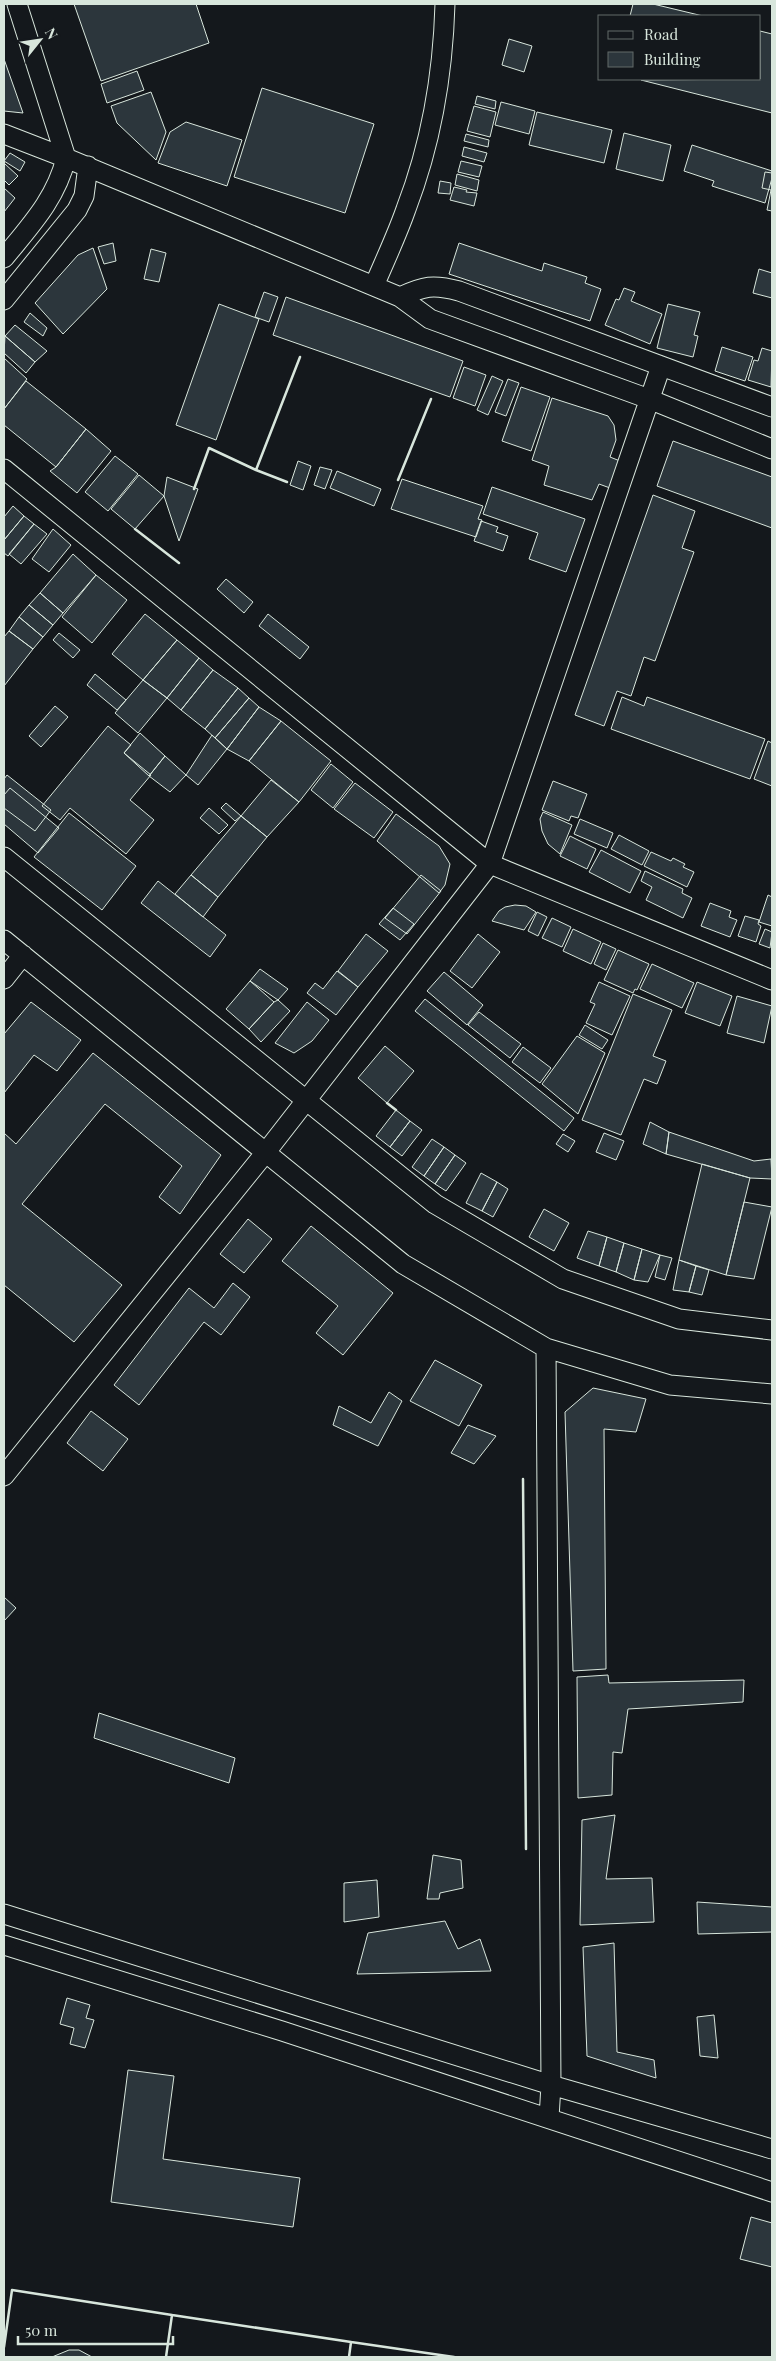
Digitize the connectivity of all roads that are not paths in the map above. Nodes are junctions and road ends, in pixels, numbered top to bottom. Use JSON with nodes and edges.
{"nodes":[{"id":1,"x":18,"y":4,"type":"edge"},
{"id":2,"x":445,"y":4,"type":"edge"},
{"id":3,"x":4,"y":134,"type":"edge"},
{"id":4,"x":66,"y":158,"type":"junction"},
{"id":5,"x":88,"y":166,"type":"junction"},
{"id":6,"x":4,"y":258,"type":"edge"},
{"id":7,"x":374,"y":286,"type":"junction"},
{"id":8,"x":400,"y":297,"type":"junction"},
{"id":9,"x":4,"y":300,"type":"edge"},
{"id":10,"x":661,"y":366,"type":"junction"},
{"id":11,"x":650,"y":399,"type":"junction"},
{"id":12,"x":772,"y":407,"type":"edge"},
{"id":13,"x":772,"y":449,"type":"edge"},
{"id":14,"x":4,"y":469,"type":"edge"},
{"id":15,"x":4,"y":857,"type":"edge"},
{"id":16,"x":490,"y":864,"type":"junction"},
{"id":17,"x":4,"y":940,"type":"edge"},
{"id":18,"x":23,"y":955,"type":"junction"},
{"id":19,"x":4,"y":979,"type":"edge"},
{"id":20,"x":772,"y":980,"type":"edge"},
{"id":21,"x":306,"y":1100,"type":"junction"},
{"id":22,"x":266,"y":1152,"type":"junction"},
{"id":23,"x":772,"y":1330,"type":"edge"},
{"id":24,"x":546,"y":1348,"type":"junction"},
{"id":25,"x":772,"y":1394,"type":"edge"},
{"id":26,"x":4,"y":1476,"type":"edge"},
{"id":27,"x":4,"y":1914,"type":"edge"},
{"id":28,"x":4,"y":1945,"type":"edge"},
{"id":29,"x":290,"y":2004,"type":"junction"},
{"id":30,"x":282,"y":2032,"type":"junction"},
{"id":31,"x":551,"y":2085,"type":"junction"},
{"id":32,"x":549,"y":2118,"type":"junction"},
{"id":33,"x":772,"y":2149,"type":"edge"},
{"id":34,"x":772,"y":2192,"type":"edge"}],
"edges":[{"from":1,"to":4,"type":"street"},
{"from":2,"to":7,"type":"street"},
{"from":3,"to":4,"type":"street"},
{"from":4,"to":5,"type":"street"},
{"from":4,"to":6,"type":"street"},
{"from":5,"to":7,"type":"street"},
{"from":5,"to":9,"type":"street"},
{"from":7,"to":8,"type":"street"},
{"from":8,"to":10,"type":"street"},
{"from":8,"to":11,"type":"street"},
{"from":10,"to":11,"type":"street"},
{"from":10,"to":12,"type":"street"},
{"from":11,"to":13,"type":"street"},
{"from":11,"to":16,"type":"street"},
{"from":14,"to":16,"type":"street"},
{"from":15,"to":21,"type":"street"},
{"from":16,"to":20,"type":"street"},
{"from":16,"to":21,"type":"street"},
{"from":17,"to":18,"type":"street"},
{"from":18,"to":19,"type":"street"},
{"from":18,"to":22,"type":"street"},
{"from":21,"to":22,"type":"street"},
{"from":21,"to":23,"type":"street"},
{"from":22,"to":24,"type":"street"},
{"from":22,"to":26,"type":"street"},
{"from":24,"to":25,"type":"street"},
{"from":24,"to":31,"type":"street"},
{"from":27,"to":29,"type":"street"},
{"from":28,"to":30,"type":"street"},
{"from":29,"to":30,"type":"street"},
{"from":29,"to":31,"type":"street"},
{"from":30,"to":32,"type":"street"},
{"from":31,"to":32,"type":"street"},
{"from":31,"to":33,"type":"street"},
{"from":32,"to":34,"type":"street"}]}
